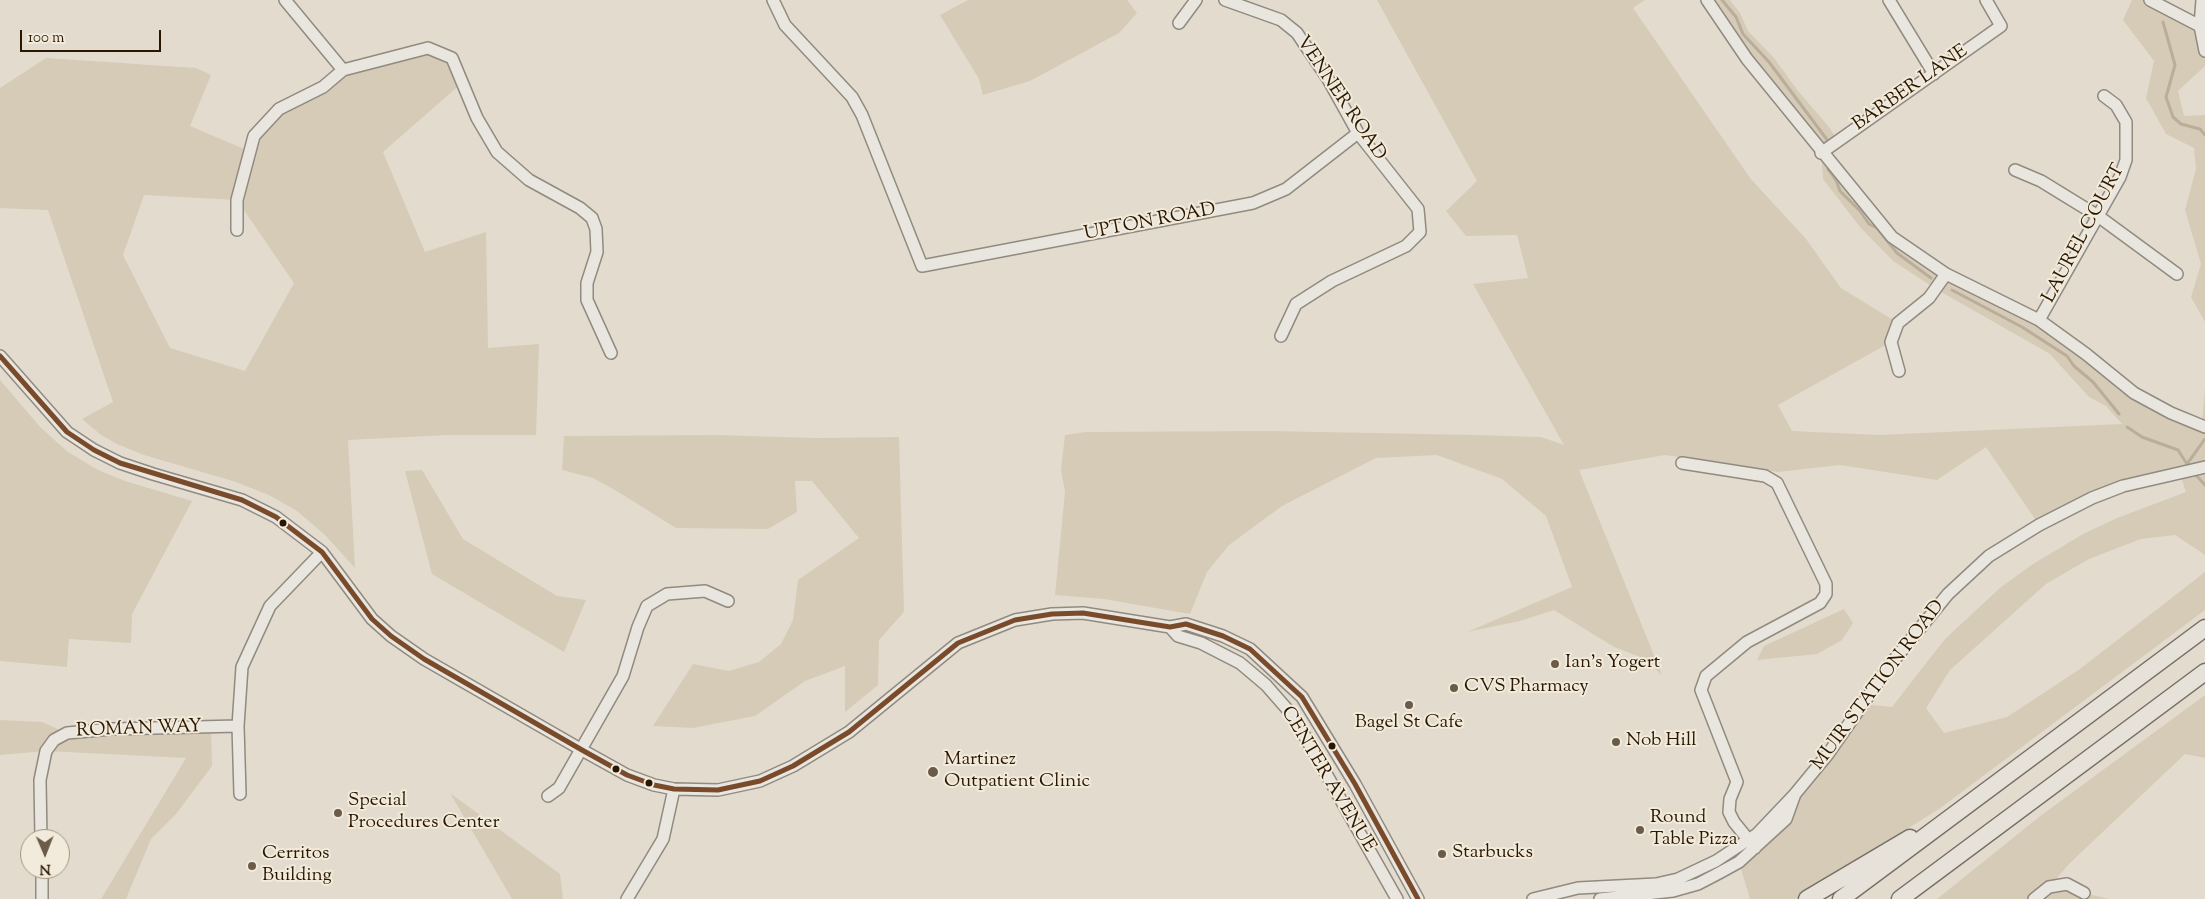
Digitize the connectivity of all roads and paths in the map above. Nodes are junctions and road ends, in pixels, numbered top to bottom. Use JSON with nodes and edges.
{"nodes":[{"id":1,"x":285,"y":0,"type":"edge"},
{"id":2,"x":773,"y":0,"type":"edge"},
{"id":3,"x":1196,"y":0,"type":"edge"},
{"id":4,"x":1225,"y":0,"type":"edge"},
{"id":5,"x":1707,"y":0,"type":"edge"},
{"id":6,"x":1888,"y":0,"type":"edge"},
{"id":7,"x":1986,"y":0,"type":"edge"},
{"id":8,"x":2150,"y":0,"type":"edge"},
{"id":9,"x":2202,"y":0,"type":"edge"},
{"id":10,"x":1179,"y":23,"type":"dead end"},
{"id":11,"x":2200,"y":26,"type":"junction"},
{"id":12,"x":2205,"y":51,"type":"edge"},
{"id":13,"x":343,"y":70,"type":"junction"},
{"id":14,"x":1934,"y":74,"type":"junction"},
{"id":15,"x":2104,"y":96,"type":"dead end"},
{"id":16,"x":1358,"y":133,"type":"junction"},
{"id":17,"x":1821,"y":153,"type":"junction"},
{"id":18,"x":2015,"y":170,"type":"dead end"},
{"id":19,"x":2098,"y":216,"type":"junction"},
{"id":20,"x":237,"y":230,"type":"dead end"},
{"id":21,"x":1946,"y":274,"type":"junction"},
{"id":22,"x":2177,"y":274,"type":"dead end"},
{"id":23,"x":2039,"y":320,"type":"junction"},
{"id":24,"x":1281,"y":336,"type":"dead end"},
{"id":25,"x":611,"y":353,"type":"dead end"},
{"id":26,"x":0,"y":356,"type":"edge"},
{"id":27,"x":1899,"y":371,"type":"dead end"},
{"id":28,"x":2204,"y":426,"type":"edge"},
{"id":29,"x":1682,"y":463,"type":"dead end"},
{"id":30,"x":2204,"y":468,"type":"edge"},
{"id":31,"x":322,"y":552,"type":"junction"},
{"id":32,"x":728,"y":601,"type":"dead end"},
{"id":33,"x":1170,"y":627,"type":"junction"},
{"id":34,"x":2205,"y":628,"type":"edge"},
{"id":35,"x":2205,"y":672,"type":"edge"},
{"id":36,"x":2205,"y":684,"type":"edge"},
{"id":37,"x":238,"y":726,"type":"junction"},
{"id":38,"x":2102,"y":748,"type":"junction"},
{"id":39,"x":582,"y":750,"type":"junction"},
{"id":40,"x":674,"y":789,"type":"junction"},
{"id":41,"x":240,"y":794,"type":"dead end"},
{"id":42,"x":548,"y":796,"type":"dead end"},
{"id":43,"x":1954,"y":815,"type":"junction"},
{"id":44,"x":41,"y":829,"type":"edge"},
{"id":45,"x":1751,"y":844,"type":"junction"},
{"id":46,"x":1948,"y":864,"type":"junction"},
{"id":47,"x":42,"y":879,"type":"edge"},
{"id":48,"x":2084,"y":893,"type":"dead end"},
{"id":49,"x":42,"y":899,"type":"edge"},
{"id":50,"x":628,"y":899,"type":"edge"},
{"id":51,"x":1397,"y":899,"type":"edge"},
{"id":52,"x":1418,"y":899,"type":"edge"},
{"id":53,"x":1533,"y":899,"type":"edge"},
{"id":54,"x":1600,"y":899,"type":"edge"},
{"id":55,"x":1807,"y":899,"type":"edge"},
{"id":56,"x":1841,"y":899,"type":"edge"},
{"id":57,"x":1900,"y":899,"type":"edge"},
{"id":58,"x":1910,"y":899,"type":"edge"},
{"id":59,"x":2034,"y":899,"type":"edge"}],
"edges":[{"from":1,"to":13,"type":"street"},
{"from":2,"to":16,"type":"street","name":"UPTON ROAD"},
{"from":3,"to":10,"type":"street"},
{"from":4,"to":16,"type":"street","name":"VENNER ROAD"},
{"from":5,"to":17,"type":"street"},
{"from":6,"to":14,"type":"street"},
{"from":7,"to":14,"type":"street","name":"BARBER LANE"},
{"from":8,"to":11,"type":"street"},
{"from":9,"to":11,"type":"street"},
{"from":11,"to":12,"type":"street"},
{"from":13,"to":20,"type":"street"},
{"from":13,"to":25,"type":"street"},
{"from":14,"to":17,"type":"street","name":"BARBER LANE"},
{"from":15,"to":19,"type":"street","name":"LAUREL COURT"},
{"from":16,"to":24,"type":"street","name":"VENNER ROAD"},
{"from":17,"to":21,"type":"street"},
{"from":18,"to":19,"type":"street"},
{"from":19,"to":22,"type":"street"},
{"from":19,"to":23,"type":"street","name":"LAUREL COURT"},
{"from":21,"to":23,"type":"street"},
{"from":21,"to":27,"type":"street"},
{"from":23,"to":28,"type":"street"},
{"from":26,"to":31,"type":"street","name":"CENTER AVENUE"},
{"from":29,"to":45,"type":"street"},
{"from":30,"to":45,"type":"street","name":"MUIR STATION ROAD"},
{"from":31,"to":37,"type":"street"},
{"from":31,"to":39,"type":"street","name":"CENTER AVENUE"},
{"from":32,"to":39,"type":"street"},
{"from":33,"to":40,"type":"street","name":"CENTER AVENUE"},
{"from":33,"to":51,"type":"street","name":"CENTER AVENUE"},
{"from":33,"to":52,"type":"street","name":"CENTER AVENUE"},
{"from":34,"to":43,"type":"highway"},
{"from":35,"to":38,"type":"highway"},
{"from":36,"to":38,"type":"highway"},
{"from":37,"to":41,"type":"street"},
{"from":37,"to":44,"type":"street","name":"ROMAN WAY"},
{"from":38,"to":46,"type":"highway"},
{"from":39,"to":40,"type":"street","name":"CENTER AVENUE"},
{"from":39,"to":42,"type":"street"},
{"from":40,"to":50,"type":"street"},
{"from":43,"to":55,"type":"highway"},
{"from":43,"to":56,"type":"highway"},
{"from":45,"to":53,"type":"street","name":"MUIR STATION ROAD"},
{"from":45,"to":54,"type":"street","name":"MUIR STATION ROAD"},
{"from":46,"to":57,"type":"highway"},
{"from":46,"to":58,"type":"highway"},
{"from":47,"to":49,"type":"street"},
{"from":48,"to":59,"type":"street"}]}
